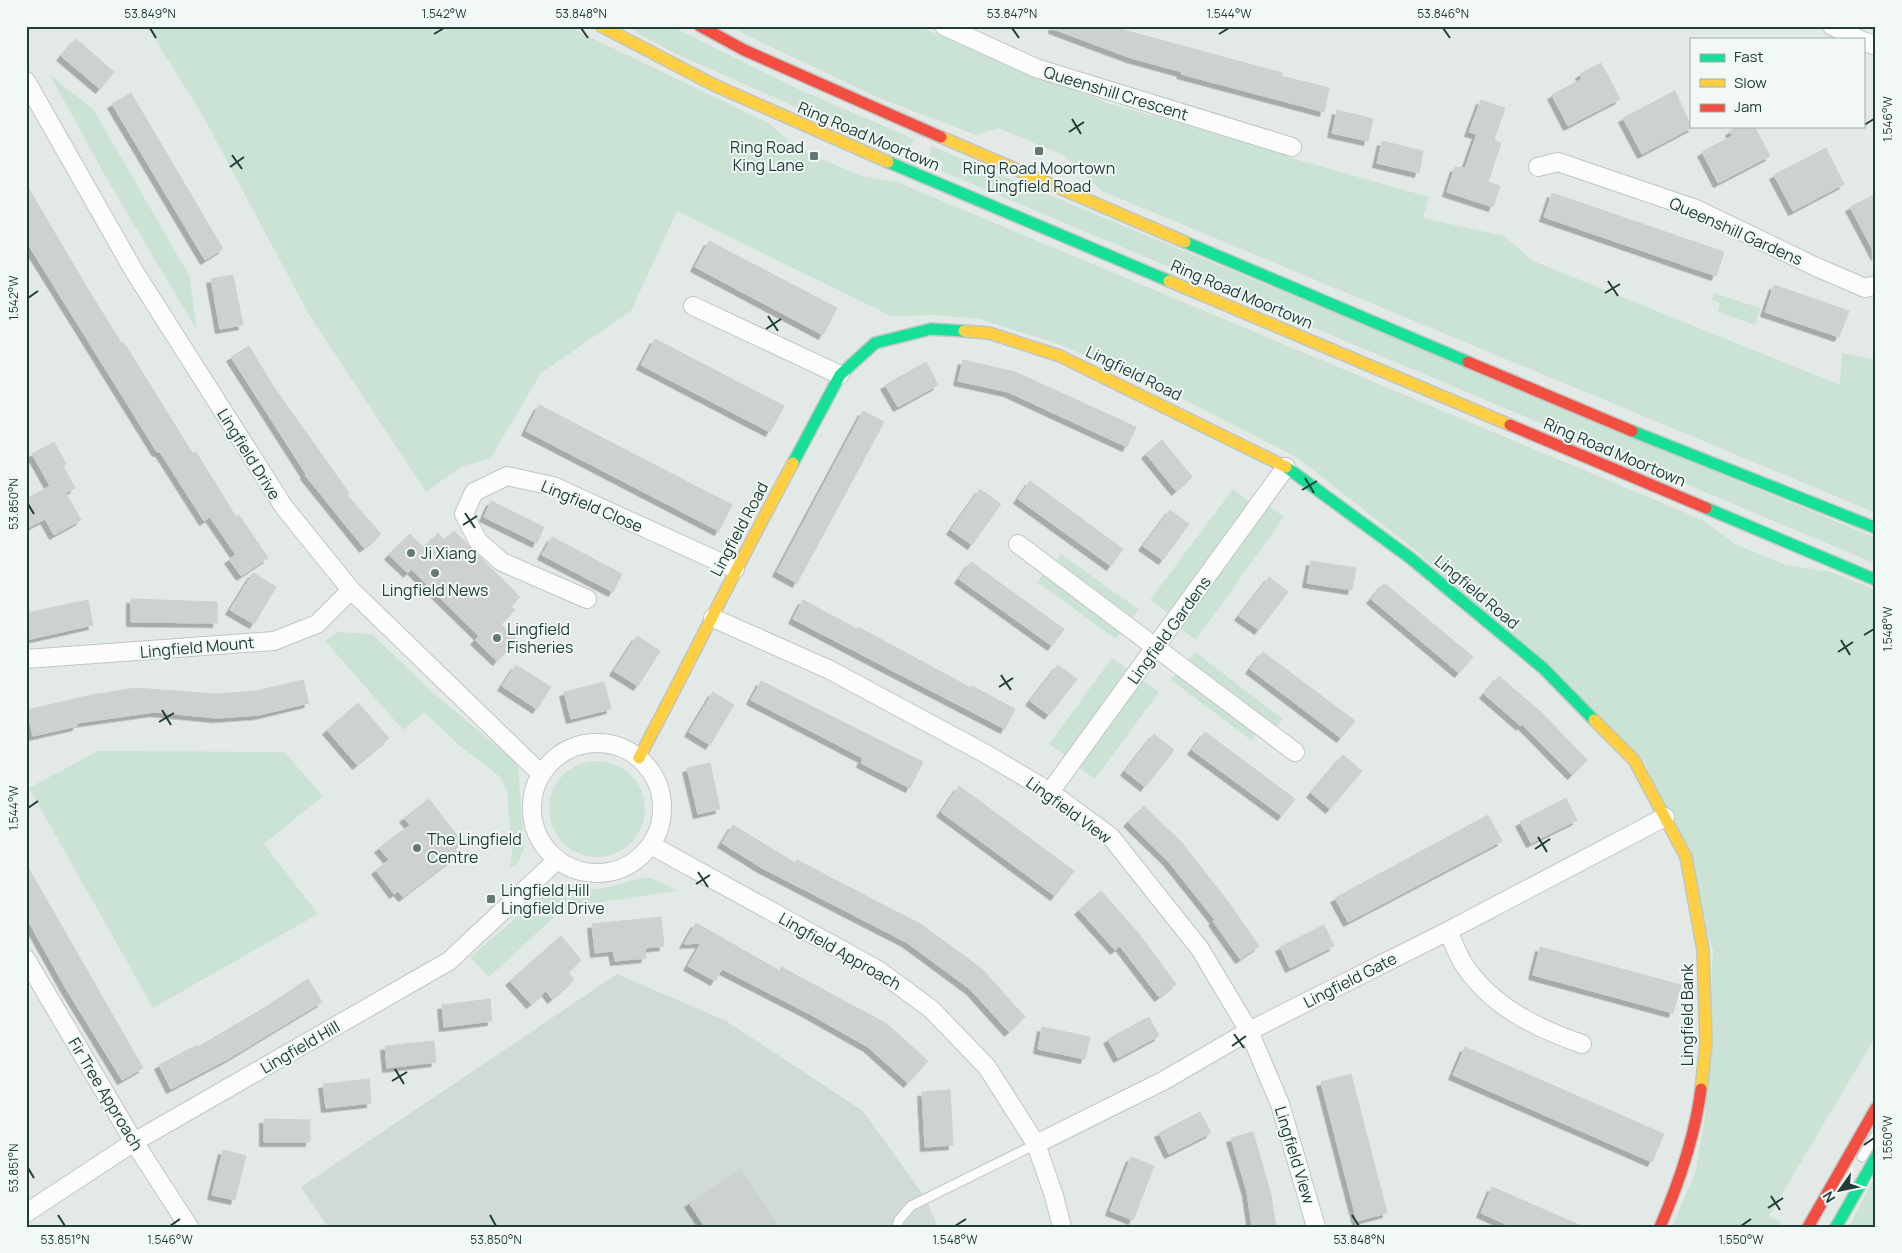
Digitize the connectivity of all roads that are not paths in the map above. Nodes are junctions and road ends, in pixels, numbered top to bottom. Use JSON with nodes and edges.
{"nodes":[{"id":1,"x":601,"y":26,"type":"edge"},
{"id":2,"x":700,"y":26,"type":"edge"},
{"id":3,"x":944,"y":26,"type":"edge"},
{"id":4,"x":1832,"y":26,"type":"edge"},
{"id":5,"x":1857,"y":38,"type":"edge"},
{"id":6,"x":1864,"y":41,"type":"edge"},
{"id":7,"x":1876,"y":46,"type":"edge"},
{"id":8,"x":26,"y":81,"type":"edge"},
{"id":9,"x":1292,"y":147,"type":"dead end"},
{"id":10,"x":1538,"y":166,"type":"dead end"},
{"id":11,"x":1876,"y":285,"type":"edge"},
{"id":12,"x":692,"y":306,"type":"dead end"},
{"id":13,"x":840,"y":376,"type":"junction"},
{"id":14,"x":1286,"y":467,"type":"junction"},
{"id":15,"x":1876,"y":528,"type":"edge"},
{"id":16,"x":1018,"y":544,"type":"dead end"},
{"id":17,"x":735,"y":569,"type":"junction"},
{"id":18,"x":1876,"y":580,"type":"edge"},
{"id":19,"x":351,"y":590,"type":"junction"},
{"id":20,"x":587,"y":599,"type":"dead end"},
{"id":21,"x":713,"y":618,"type":"junction"},
{"id":22,"x":1157,"y":647,"type":"junction"},
{"id":23,"x":26,"y":659,"type":"edge"},
{"id":24,"x":1295,"y":752,"type":"dead end"},
{"id":25,"x":639,"y":758,"type":"junction"},
{"id":26,"x":541,"y":774,"type":"junction"},
{"id":27,"x":1050,"y":792,"type":"junction"},
{"id":28,"x":1664,"y":817,"type":"junction"},
{"id":29,"x":650,"y":845,"type":"junction"},
{"id":30,"x":1686,"y":858,"type":"joint"},
{"id":31,"x":557,"y":860,"type":"junction"},
{"id":32,"x":1448,"y":931,"type":"junction"},
{"id":33,"x":26,"y":959,"type":"edge"},
{"id":34,"x":1249,"y":1031,"type":"junction"},
{"id":35,"x":1582,"y":1044,"type":"dead end"},
{"id":36,"x":1876,"y":1108,"type":"edge"},
{"id":37,"x":1876,"y":1135,"type":"edge"},
{"id":38,"x":134,"y":1142,"type":"junction"},
{"id":39,"x":1036,"y":1144,"type":"junction"},
{"id":40,"x":1876,"y":1157,"type":"edge"},
{"id":41,"x":1856,"y":1167,"type":"dead end"},
{"id":42,"x":26,"y":1213,"type":"edge"},
{"id":43,"x":189,"y":1227,"type":"edge"},
{"id":44,"x":897,"y":1227,"type":"edge"},
{"id":45,"x":1062,"y":1227,"type":"edge"},
{"id":46,"x":1316,"y":1227,"type":"edge"},
{"id":47,"x":1660,"y":1227,"type":"edge"},
{"id":48,"x":1808,"y":1227,"type":"edge"},
{"id":49,"x":1836,"y":1227,"type":"edge"}],
"edges":[{"from":1,"to":18,"type":"main road","name":"Ring Road Moortown"},
{"from":2,"to":15,"type":"main road","name":"Ring Road Moortown"},
{"from":3,"to":9,"type":"street","name":"Queenshill Crescent"},
{"from":4,"to":5,"type":"street"},
{"from":6,"to":7,"type":"street"},
{"from":8,"to":19,"type":"street","name":"Lingfield Drive"},
{"from":10,"to":11,"type":"street","name":"Queenshill Gardens"},
{"from":12,"to":13,"type":"street"},
{"from":13,"to":14,"type":"main road","name":"Lingfield Road"},
{"from":13,"to":17,"type":"main road","name":"Lingfield Road"},
{"from":14,"to":22,"type":"street","name":"Lingfield Gardens"},
{"from":14,"to":28,"type":"main road","name":"Lingfield Road"},
{"from":16,"to":22,"type":"street"},
{"from":17,"to":20,"type":"street","name":"Lingfield Close"},
{"from":17,"to":21,"type":"main road","name":"Lingfield Road"},
{"from":19,"to":23,"type":"street","name":"Lingfield Mount"},
{"from":19,"to":26,"type":"street","name":"Lingfield Drive"},
{"from":21,"to":25,"type":"main road","name":"Lingfield Road"},
{"from":21,"to":27,"type":"street","name":"Lingfield View"},
{"from":22,"to":24,"type":"street"},
{"from":22,"to":27,"type":"street","name":"Lingfield Gardens"},
{"from":25,"to":26,"type":"street"},
{"from":25,"to":29,"type":"street"},
{"from":26,"to":31,"type":"street"},
{"from":27,"to":34,"type":"street","name":"Lingfield View"},
{"from":28,"to":30,"type":"main road","name":"Lingfield Road"},
{"from":28,"to":32,"type":"street","name":"Lingfield Gate"},
{"from":29,"to":31,"type":"street"},
{"from":29,"to":39,"type":"street","name":"Lingfield Approach"},
{"from":30,"to":47,"type":"main road","name":"Lingfield Bank"},
{"from":31,"to":38,"type":"street","name":"Lingfield Hill"},
{"from":32,"to":34,"type":"street","name":"Lingfield Gate"},
{"from":32,"to":35,"type":"street"},
{"from":33,"to":38,"type":"street","name":"Fir Tree Approach"},
{"from":34,"to":39,"type":"street","name":"Lingfield Gate"},
{"from":34,"to":46,"type":"street","name":"Lingfield View"},
{"from":36,"to":48,"type":"main road"},
{"from":37,"to":41,"type":"lane"},
{"from":38,"to":42,"type":"street","name":"Lingfield Hill"},
{"from":38,"to":43,"type":"street","name":"Fir Tree Approach"},
{"from":39,"to":44,"type":"lane"},
{"from":39,"to":45,"type":"street","name":"Lingfield Approach"},
{"from":40,"to":49,"type":"main road"}]}
